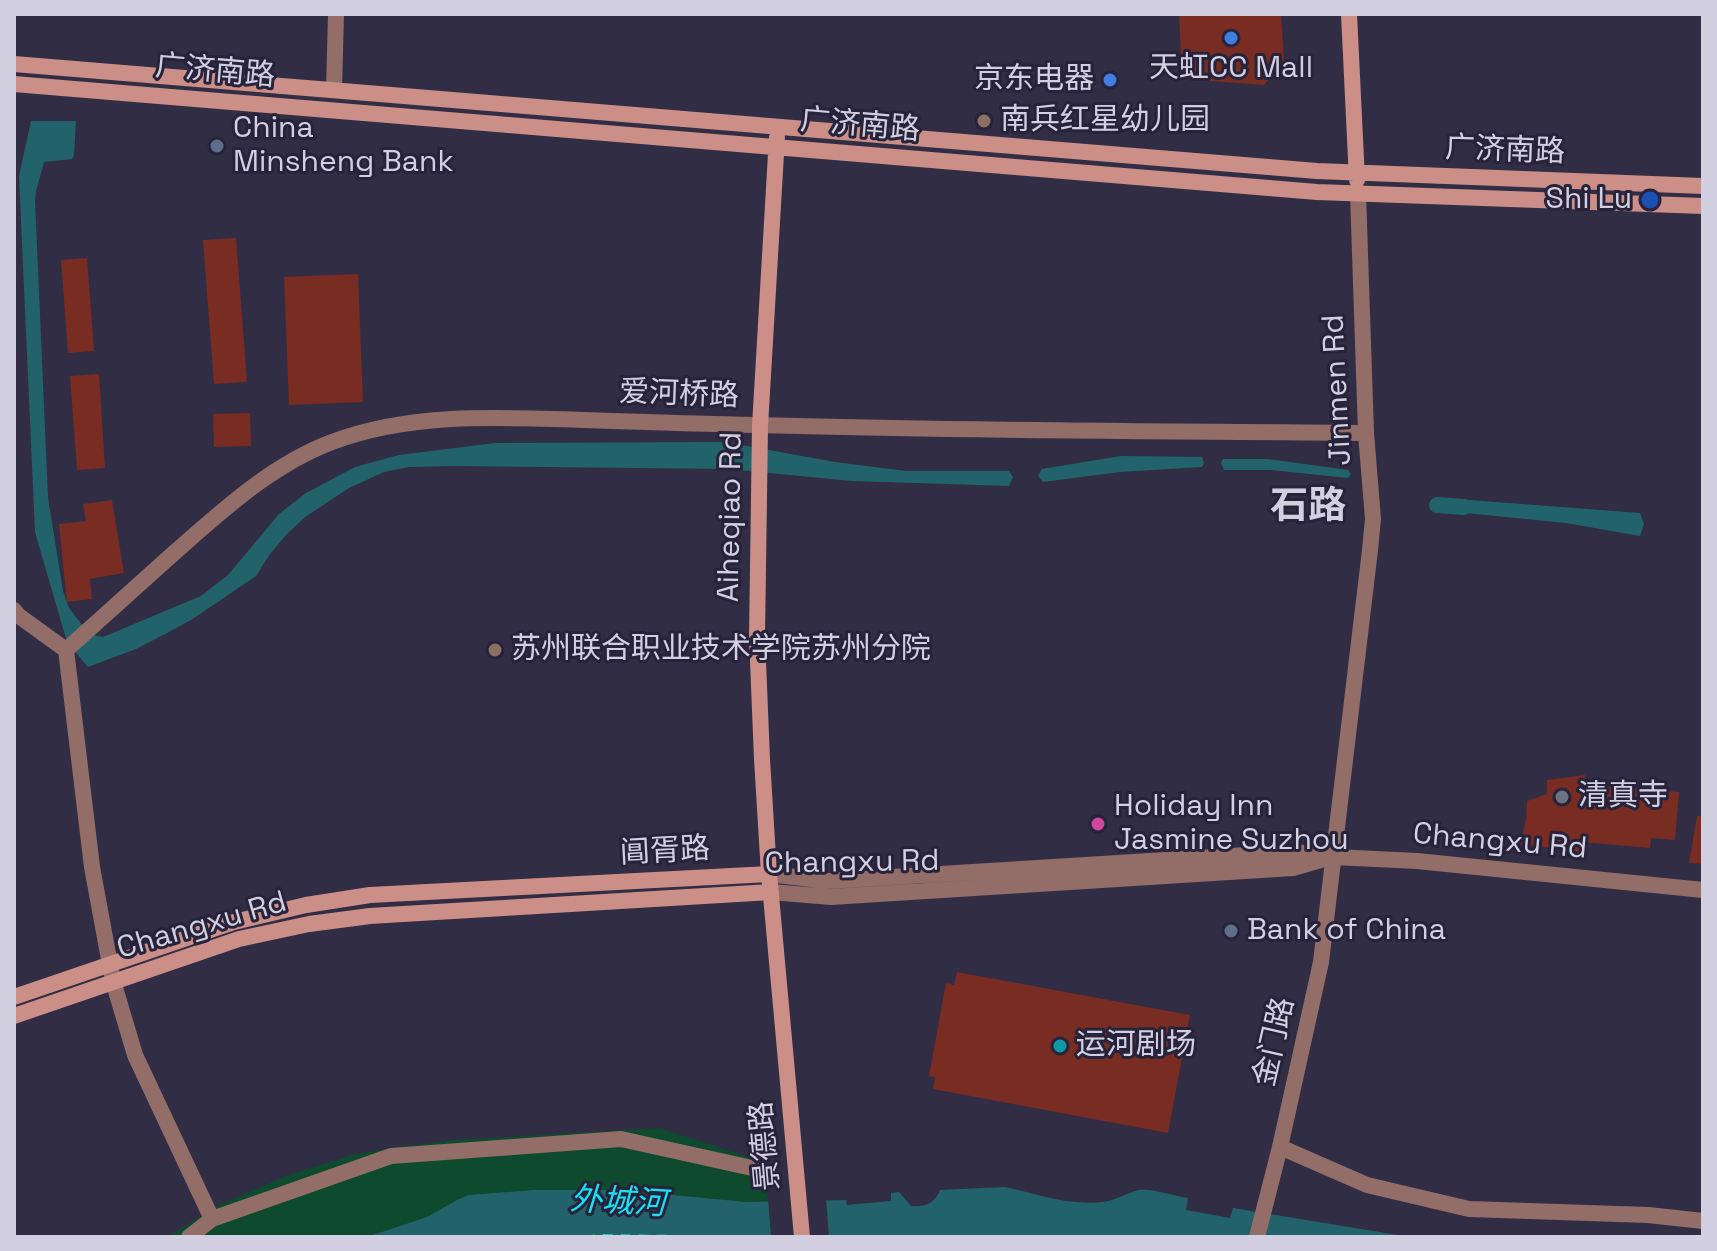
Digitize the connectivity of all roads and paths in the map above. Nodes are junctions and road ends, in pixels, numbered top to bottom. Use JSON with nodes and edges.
{"nodes":[{"id":1,"x":336,"y":14,"type":"edge"},
{"id":2,"x":1349,"y":14,"type":"edge"},
{"id":3,"x":14,"y":64,"type":"edge"},
{"id":4,"x":14,"y":84,"type":"edge"},
{"id":5,"x":334,"y":90,"type":"junction"},
{"id":6,"x":778,"y":128,"type":"junction"},
{"id":7,"x":776,"y":147,"type":"junction"},
{"id":8,"x":1357,"y":173,"type":"junction"},
{"id":9,"x":1703,"y":186,"type":"edge"},
{"id":10,"x":1358,"y":193,"type":"junction"},
{"id":11,"x":1703,"y":206,"type":"edge"},
{"id":12,"x":760,"y":430,"type":"junction"},
{"id":13,"x":1366,"y":433,"type":"junction"},
{"id":14,"x":14,"y":610,"type":"edge"},
{"id":15,"x":67,"y":648,"type":"junction"},
{"id":16,"x":1334,"y":857,"type":"junction"},
{"id":17,"x":769,"y":874,"type":"junction"},
{"id":18,"x":1703,"y":890,"type":"edge"},
{"id":19,"x":771,"y":892,"type":"junction"},
{"id":20,"x":109,"y":964,"type":"junction"},
{"id":21,"x":113,"y":981,"type":"junction"},
{"id":22,"x":14,"y":997,"type":"edge"},
{"id":23,"x":14,"y":1016,"type":"edge"},
{"id":24,"x":786,"y":1051,"type":"joint"},
{"id":25,"x":1280,"y":1147,"type":"junction"},
{"id":26,"x":761,"y":1170,"type":"dead end"},
{"id":27,"x":212,"y":1219,"type":"junction"},
{"id":28,"x":1703,"y":1221,"type":"edge"},
{"id":29,"x":189,"y":1237,"type":"edge"},
{"id":30,"x":802,"y":1237,"type":"edge"},
{"id":31,"x":1257,"y":1237,"type":"edge"}],
"edges":[{"from":1,"to":5,"type":"street"},
{"from":2,"to":8,"type":"main road","name":"Jinmen Rd"},
{"from":3,"to":5,"type":"main road","name":"广济南路"},
{"from":4,"to":7,"type":"main road","name":"广济南路"},
{"from":5,"to":6,"type":"main road","name":"广济南路"},
{"from":6,"to":7,"type":"main road","name":"Aiheqiao Rd"},
{"from":6,"to":8,"type":"main road","name":"广济南路"},
{"from":7,"to":10,"type":"main road","name":"广济南路"},
{"from":7,"to":12,"type":"main road","name":"Aiheqiao Rd"},
{"from":8,"to":9,"type":"main road","name":"广济南路"},
{"from":8,"to":10,"type":"main road","name":"Jinmen Rd"},
{"from":10,"to":11,"type":"main road","name":"广济南路"},
{"from":10,"to":13,"type":"street","name":"Jinmen Rd"},
{"from":12,"to":13,"type":"street","name":"爱河桥路"},
{"from":12,"to":15,"type":"street","name":"爱河桥路"},
{"from":12,"to":17,"type":"main road","name":"Aiheqiao Rd"},
{"from":13,"to":16,"type":"street","name":"Jinmen Rd"},
{"from":14,"to":15,"type":"street"},
{"from":15,"to":20,"type":"street"},
{"from":16,"to":17,"type":"street","name":"阊胥路"},
{"from":16,"to":18,"type":"street","name":"Changxu Rd"},
{"from":16,"to":19,"type":"street","name":"Changxu Rd"},
{"from":16,"to":25,"type":"street","name":"金门路"},
{"from":17,"to":19,"type":"main road","name":"Aiheqiao Rd"},
{"from":17,"to":20,"type":"main road","name":"阊胥路"},
{"from":19,"to":21,"type":"main road","name":"Changxu Rd"},
{"from":19,"to":24,"type":"main road","name":"Aiheqiao Rd"},
{"from":20,"to":21,"type":"street"},
{"from":20,"to":22,"type":"main road","name":"阊胥路"},
{"from":21,"to":23,"type":"main road","name":"Changxu Rd"},
{"from":21,"to":27,"type":"street"},
{"from":24,"to":30,"type":"main road","name":"景德路"},
{"from":25,"to":28,"type":"street"},
{"from":25,"to":31,"type":"street","name":"金门路"},
{"from":26,"to":27,"type":"street"},
{"from":27,"to":29,"type":"street"}]}
